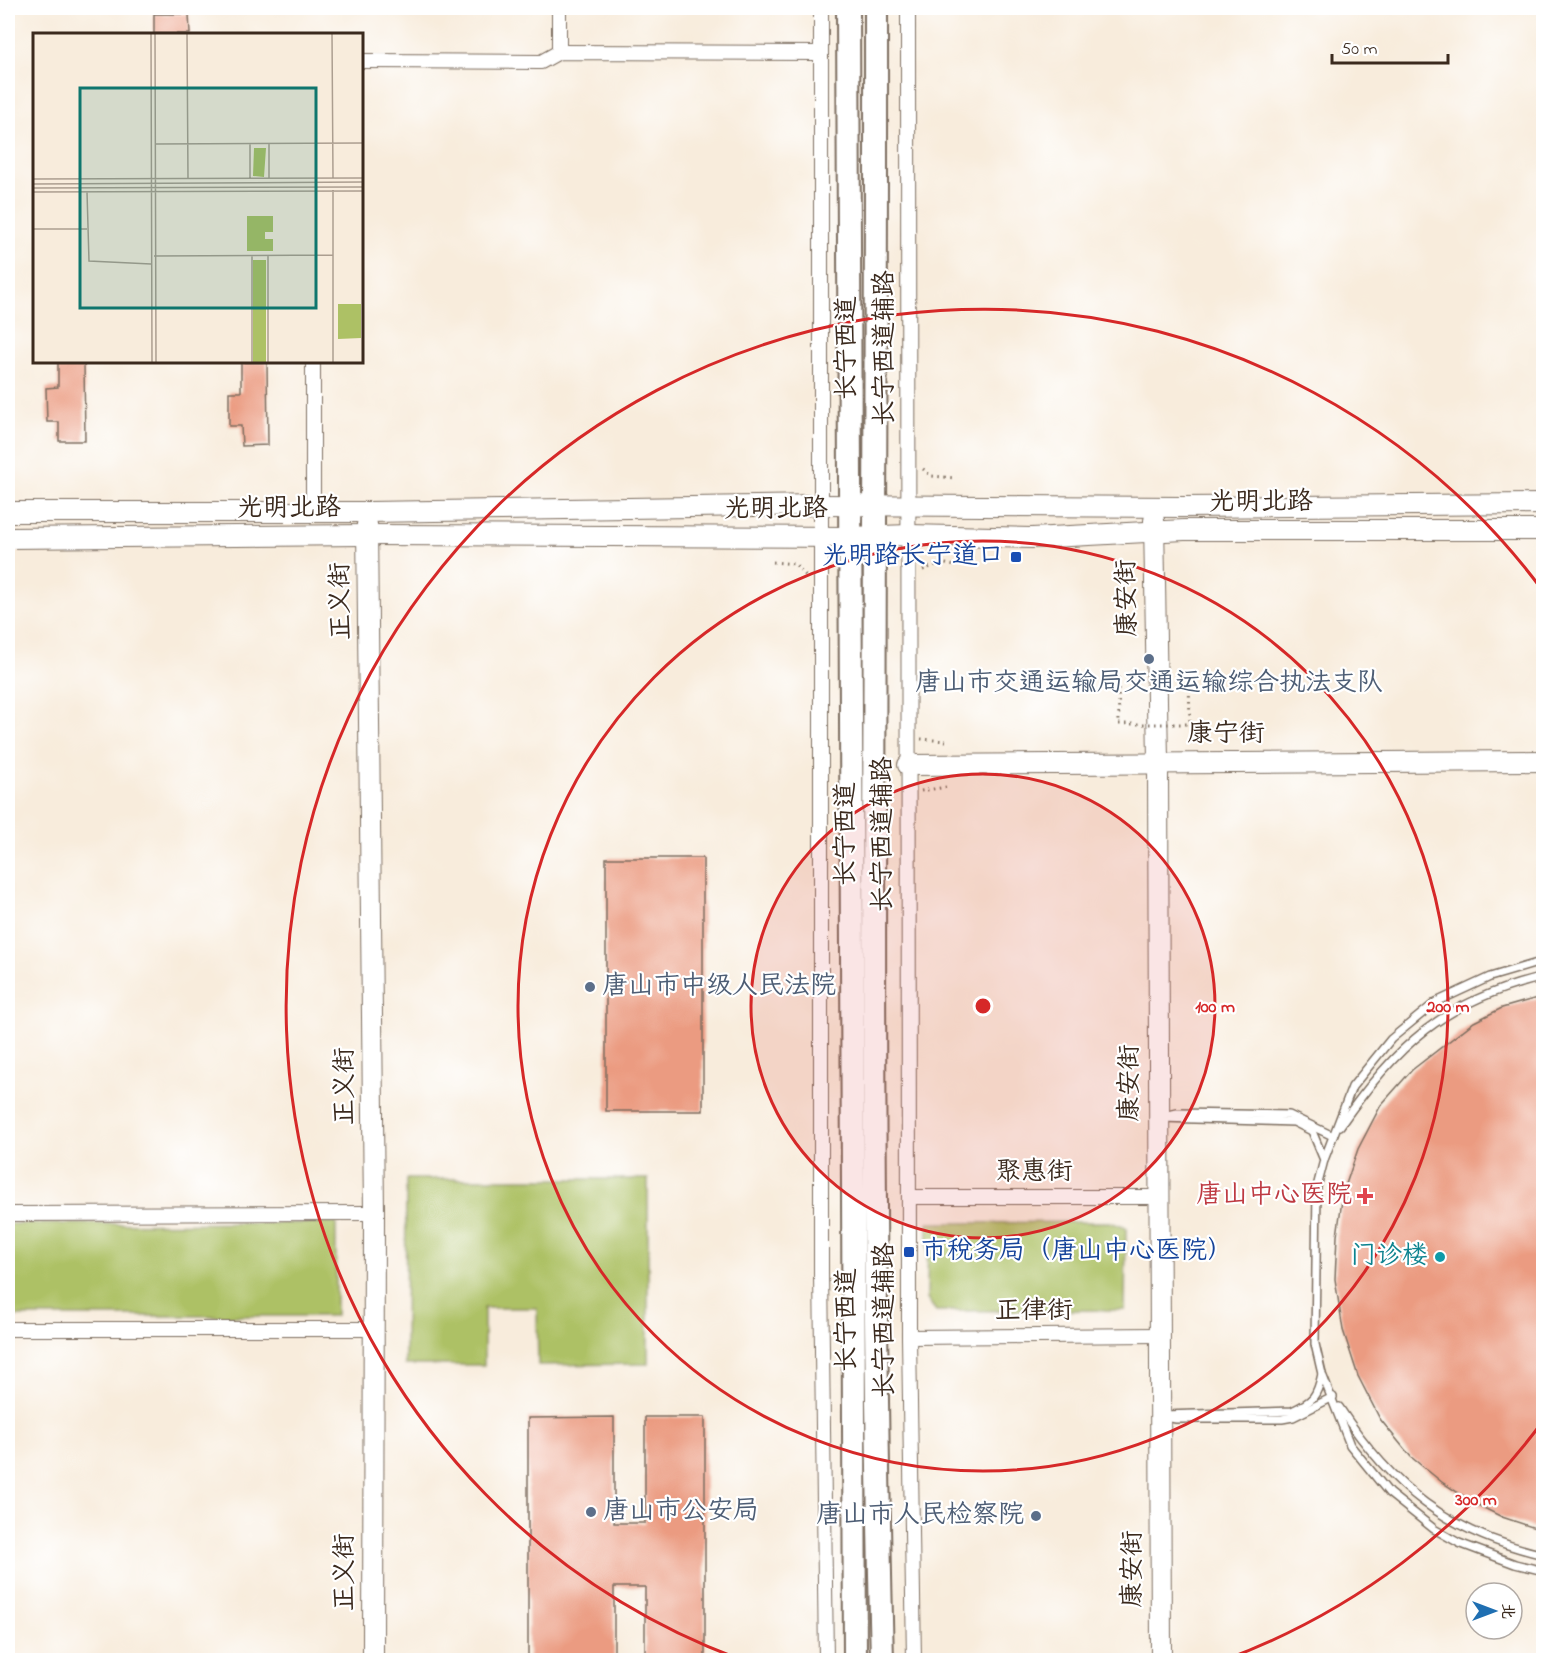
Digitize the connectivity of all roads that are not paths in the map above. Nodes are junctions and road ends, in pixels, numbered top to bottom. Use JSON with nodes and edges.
{"nodes":[{"id":1,"x":560,"y":8,"type":"edge"},
{"id":2,"x":821,"y":8,"type":"edge"},
{"id":3,"x":848,"y":8,"type":"edge"},
{"id":4,"x":876,"y":8,"type":"edge"},
{"id":5,"x":908,"y":8,"type":"edge"},
{"id":6,"x":559,"y":52,"type":"junction"},
{"id":7,"x":821,"y":53,"type":"junction"},
{"id":8,"x":363,"y":61,"type":"edge"},
{"id":9,"x":313,"y":363,"type":"edge"},
{"id":10,"x":1544,"y":504,"type":"edge"},
{"id":11,"x":820,"y":505,"type":"junction"},
{"id":12,"x":850,"y":506,"type":"junction"},
{"id":13,"x":876,"y":506,"type":"junction"},
{"id":14,"x":1153,"y":506,"type":"junction"},
{"id":15,"x":910,"y":507,"type":"junction"},
{"id":16,"x":313,"y":511,"type":"junction"},
{"id":17,"x":8,"y":512,"type":"edge"},
{"id":18,"x":368,"y":512,"type":"junction"},
{"id":19,"x":1544,"y":530,"type":"edge"},
{"id":20,"x":1154,"y":532,"type":"junction"},
{"id":21,"x":367,"y":535,"type":"junction"},
{"id":22,"x":910,"y":535,"type":"junction"},
{"id":23,"x":876,"y":536,"type":"junction"},
{"id":24,"x":819,"y":537,"type":"junction"},
{"id":25,"x":850,"y":537,"type":"junction"},
{"id":26,"x":8,"y":538,"type":"edge"},
{"id":27,"x":1544,"y":761,"type":"edge"},
{"id":28,"x":1158,"y":762,"type":"junction"},
{"id":29,"x":908,"y":765,"type":"junction"},
{"id":30,"x":1544,"y":961,"type":"edge"},
{"id":31,"x":1544,"y":977,"type":"edge"},
{"id":32,"x":1158,"y":1117,"type":"junction"},
{"id":33,"x":1333,"y":1136,"type":"junction"},
{"id":34,"x":1324,"y":1160,"type":"junction"},
{"id":35,"x":909,"y":1197,"type":"junction"},
{"id":36,"x":1159,"y":1197,"type":"junction"},
{"id":37,"x":374,"y":1213,"type":"junction"},
{"id":38,"x":8,"y":1214,"type":"edge"},
{"id":39,"x":8,"y":1329,"type":"edge"},
{"id":40,"x":374,"y":1329,"type":"junction"},
{"id":41,"x":1160,"y":1335,"type":"junction"},
{"id":42,"x":909,"y":1336,"type":"junction"},
{"id":43,"x":1322,"y":1374,"type":"junction"},
{"id":44,"x":1333,"y":1397,"type":"junction"},
{"id":45,"x":1161,"y":1415,"type":"junction"},
{"id":46,"x":1544,"y":1555,"type":"edge"},
{"id":47,"x":1544,"y":1571,"type":"edge"},
{"id":48,"x":373,"y":1660,"type":"edge"},
{"id":49,"x":825,"y":1660,"type":"edge"},
{"id":50,"x":855,"y":1660,"type":"edge"},
{"id":51,"x":882,"y":1660,"type":"edge"},
{"id":52,"x":914,"y":1660,"type":"edge"},
{"id":53,"x":1161,"y":1660,"type":"edge"}],
"edges":[{"from":1,"to":6,"type":"street"},
{"from":2,"to":7,"type":"street"},
{"from":3,"to":12,"type":"main road","name":"长宁西道"},
{"from":4,"to":13,"type":"main road","name":"长宁西道"},
{"from":5,"to":15,"type":"street","name":"长宁西道辅路"},
{"from":6,"to":7,"type":"street"},
{"from":6,"to":8,"type":"street"},
{"from":7,"to":11,"type":"street"},
{"from":9,"to":16,"type":"street"},
{"from":10,"to":14,"type":"main road","name":"光明北路"},
{"from":11,"to":12,"type":"main road","name":"光明北路"},
{"from":11,"to":18,"type":"main road","name":"光明北路"},
{"from":11,"to":24,"type":"street"},
{"from":12,"to":13,"type":"main road","name":"光明北路"},
{"from":12,"to":25,"type":"main road","name":"长宁西道"},
{"from":13,"to":15,"type":"main road","name":"光明北路"},
{"from":13,"to":23,"type":"main road","name":"长宁西道"},
{"from":14,"to":15,"type":"main road","name":"光明北路"},
{"from":14,"to":20,"type":"main road","name":"康安街"},
{"from":15,"to":22,"type":"street","name":"长宁西道辅路"},
{"from":16,"to":17,"type":"main road","name":"光明北路"},
{"from":16,"to":18,"type":"main road","name":"光明北路"},
{"from":18,"to":21,"type":"main road","name":"正义街"},
{"from":19,"to":20,"type":"main road","name":"光明北路"},
{"from":20,"to":22,"type":"main road","name":"光明北路"},
{"from":20,"to":28,"type":"main road","name":"康安街"},
{"from":21,"to":24,"type":"main road","name":"光明北路"},
{"from":21,"to":26,"type":"main road","name":"光明北路"},
{"from":21,"to":37,"type":"main road","name":"正义街"},
{"from":22,"to":23,"type":"main road","name":"光明北路"},
{"from":22,"to":29,"type":"street","name":"长宁西道辅路"},
{"from":23,"to":25,"type":"main road","name":"光明北路"},
{"from":23,"to":51,"type":"main road","name":"长宁西道"},
{"from":24,"to":25,"type":"main road","name":"光明北路"},
{"from":24,"to":49,"type":"street"},
{"from":25,"to":50,"type":"main road","name":"长宁西道"},
{"from":27,"to":28,"type":"main road","name":"康宁街"},
{"from":28,"to":29,"type":"main road","name":"康宁街"},
{"from":28,"to":32,"type":"main road","name":"康安街"},
{"from":29,"to":35,"type":"street","name":"长宁西道辅路"},
{"from":30,"to":33,"type":"lane"},
{"from":31,"to":33,"type":"lane"},
{"from":32,"to":33,"type":"lane"},
{"from":32,"to":34,"type":"lane"},
{"from":32,"to":36,"type":"main road","name":"康安街"},
{"from":33,"to":34,"type":"lane"},
{"from":34,"to":43,"type":"lane"},
{"from":35,"to":36,"type":"street","name":"聚惠街"},
{"from":35,"to":42,"type":"street","name":"长宁西道辅路"},
{"from":36,"to":41,"type":"main road","name":"康安街"},
{"from":37,"to":38,"type":"street"},
{"from":37,"to":40,"type":"main road","name":"正义街"},
{"from":39,"to":40,"type":"street"},
{"from":40,"to":48,"type":"main road","name":"正义街"},
{"from":41,"to":42,"type":"street","name":"正律街"},
{"from":41,"to":45,"type":"main road","name":"康安街"},
{"from":42,"to":52,"type":"street","name":"长宁西道辅路"},
{"from":43,"to":44,"type":"lane"},
{"from":43,"to":45,"type":"lane"},
{"from":44,"to":45,"type":"lane"},
{"from":44,"to":46,"type":"lane"},
{"from":44,"to":47,"type":"lane"},
{"from":45,"to":53,"type":"main road","name":"康安街"}]}
